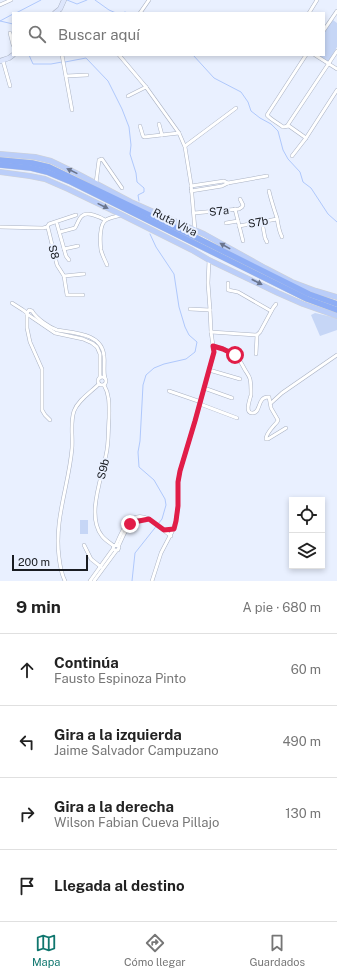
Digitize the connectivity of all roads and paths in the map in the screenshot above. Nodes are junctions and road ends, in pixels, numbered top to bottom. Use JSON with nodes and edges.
{"nodes":[{"id":1,"x":11,"y":0,"type":"edge"},
{"id":2,"x":64,"y":0,"type":"edge"},
{"id":3,"x":149,"y":0,"type":"edge"},
{"id":4,"x":317,"y":0,"type":"edge"},
{"id":5,"x":0,"y":5,"type":"edge"},
{"id":6,"x":337,"y":11,"type":"edge"},
{"id":7,"x":57,"y":12,"type":"edge"},
{"id":8,"x":141,"y":12,"type":"edge"},
{"id":9,"x":310,"y":12,"type":"edge"},
{"id":10,"x":332,"y":18,"type":"junction"},
{"id":11,"x":337,"y":21,"type":"edge"},
{"id":12,"x":325,"y":28,"type":"edge"},
{"id":13,"x":10,"y":33,"type":"dead end"},
{"id":14,"x":12,"y":41,"type":"edge"},
{"id":15,"x":337,"y":51,"type":"edge"},
{"id":16,"x":12,"y":56,"type":"edge"},
{"id":17,"x":62,"y":56,"type":"edge"},
{"id":18,"x":120,"y":56,"type":"edge"},
{"id":19,"x":305,"y":56,"type":"edge"},
{"id":20,"x":317,"y":56,"type":"edge"},
{"id":21,"x":1,"y":61,"type":"edge"},
{"id":22,"x":328,"y":63,"type":"junction"},
{"id":23,"x":337,"y":69,"type":"edge"},
{"id":24,"x":87,"y":75,"type":"dead end"},
{"id":25,"x":66,"y":76,"type":"junction"},
{"id":26,"x":10,"y":86,"type":"dead end"},
{"id":27,"x":146,"y":87,"type":"junction"},
{"id":28,"x":337,"y":90,"type":"edge"},
{"id":29,"x":128,"y":96,"type":"dead end"},
{"id":30,"x":236,"y":108,"type":"dead end"},
{"id":31,"x":72,"y":110,"type":"dead end"},
{"id":32,"x":159,"y":124,"type":"dead end"},
{"id":33,"x":140,"y":126,"type":"dead end"},
{"id":34,"x":287,"y":126,"type":"junction"},
{"id":35,"x":179,"y":133,"type":"junction"},
{"id":36,"x":162,"y":135,"type":"junction"},
{"id":37,"x":306,"y":138,"type":"junction"},
{"id":38,"x":184,"y":146,"type":"junction"},
{"id":39,"x":0,"y":154,"type":"edge"},
{"id":40,"x":292,"y":156,"type":"dead end"},
{"id":41,"x":0,"y":160,"type":"edge"},
{"id":42,"x":0,"y":165,"type":"edge"},
{"id":43,"x":0,"y":172,"type":"edge"},
{"id":44,"x":267,"y":176,"type":"dead end"},
{"id":45,"x":228,"y":183,"type":"junction"},
{"id":46,"x":96,"y":184,"type":"junction"},
{"id":47,"x":191,"y":186,"type":"junction"},
{"id":48,"x":122,"y":188,"type":"dead end"},
{"id":49,"x":191,"y":191,"type":"junction"},
{"id":50,"x":269,"y":191,"type":"dead end"},
{"id":51,"x":111,"y":196,"type":"junction"},
{"id":52,"x":240,"y":199,"type":"dead end"},
{"id":53,"x":131,"y":202,"type":"junction"},
{"id":54,"x":235,"y":209,"type":"junction"},
{"id":55,"x":194,"y":213,"type":"junction"},
{"id":56,"x":76,"y":215,"type":"dead end"},
{"id":57,"x":122,"y":215,"type":"junction"},
{"id":58,"x":277,"y":219,"type":"junction"},
{"id":59,"x":105,"y":220,"type":"junction"},
{"id":60,"x":238,"y":221,"type":"junction"},
{"id":61,"x":262,"y":222,"type":"junction"},
{"id":62,"x":226,"y":223,"type":"dead end"},
{"id":63,"x":57,"y":224,"type":"dead end"},
{"id":64,"x":239,"y":226,"type":"junction"},
{"id":65,"x":0,"y":227,"type":"edge"},
{"id":66,"x":47,"y":227,"type":"junction"},
{"id":67,"x":196,"y":230,"type":"junction"},
{"id":68,"x":60,"y":232,"type":"junction"},
{"id":69,"x":282,"y":237,"type":"dead end"},
{"id":70,"x":243,"y":241,"type":"dead end"},
{"id":71,"x":267,"y":242,"type":"dead end"},
{"id":72,"x":78,"y":246,"type":"dead end"},
{"id":73,"x":64,"y":249,"type":"junction"},
{"id":74,"x":69,"y":260,"type":"dead end"},
{"id":75,"x":209,"y":260,"type":"junction"},
{"id":76,"x":107,"y":265,"type":"dead end"},
{"id":77,"x":84,"y":274,"type":"dead end"},
{"id":78,"x":64,"y":276,"type":"junction"},
{"id":79,"x":228,"y":283,"type":"dead end"},
{"id":80,"x":83,"y":295,"type":"dead end"},
{"id":81,"x":337,"y":297,"type":"edge"},
{"id":82,"x":12,"y":303,"type":"dead end"},
{"id":83,"x":276,"y":304,"type":"dead end"},
{"id":84,"x":337,"y":304,"type":"edge"},
{"id":85,"x":190,"y":309,"type":"dead end"},
{"id":86,"x":210,"y":310,"type":"junction"},
{"id":87,"x":337,"y":310,"type":"edge"},
{"id":88,"x":271,"y":311,"type":"junction"},
{"id":89,"x":27,"y":313,"type":"junction"},
{"id":90,"x":337,"y":316,"type":"edge"},
{"id":91,"x":211,"y":332,"type":"junction"},
{"id":92,"x":257,"y":335,"type":"junction"},
{"id":93,"x":213,"y":346,"type":"junction"},
{"id":94,"x":256,"y":354,"type":"dead end"},
{"id":95,"x":337,"y":355,"type":"edge"},
{"id":96,"x":209,"y":370,"type":"junction"},
{"id":97,"x":100,"y":378,"type":"junction"},
{"id":98,"x":105,"y":378,"type":"junction"},
{"id":99,"x":240,"y":379,"type":"dead end"},
{"id":100,"x":99,"y":384,"type":"junction"},
{"id":101,"x":104,"y":385,"type":"junction"},
{"id":102,"x":204,"y":388,"type":"junction"},
{"id":103,"x":169,"y":391,"type":"dead end"},
{"id":104,"x":232,"y":398,"type":"dead end"},
{"id":105,"x":200,"y":403,"type":"junction"},
{"id":106,"x":271,"y":403,"type":"junction"},
{"id":107,"x":237,"y":418,"type":"dead end"},
{"id":108,"x":50,"y":420,"type":"dead end"},
{"id":109,"x":286,"y":428,"type":"dead end"},
{"id":110,"x":174,"y":529,"type":"junction"},
{"id":111,"x":163,"y":530,"type":"junction"},
{"id":112,"x":171,"y":536,"type":"junction"},
{"id":113,"x":84,"y":546,"type":"dead end"},
{"id":114,"x":116,"y":547,"type":"junction"},
{"id":115,"x":101,"y":567,"type":"junction"},
{"id":116,"x":64,"y":581,"type":"edge"},
{"id":117,"x":90,"y":581,"type":"edge"},
{"id":118,"x":94,"y":581,"type":"edge"},
{"id":119,"x":152,"y":581,"type":"edge"}],
"edges":[{"from":1,"to":5,"type":"street"},
{"from":2,"to":7,"type":"main road"},
{"from":3,"to":8,"type":"street"},
{"from":4,"to":9,"type":"street"},
{"from":6,"to":10,"type":"street"},
{"from":10,"to":11,"type":"street"},
{"from":10,"to":12,"type":"street"},
{"from":13,"to":14,"type":"street"},
{"from":15,"to":22,"type":"street"},
{"from":16,"to":21,"type":"main road"},
{"from":17,"to":25,"type":"street"},
{"from":18,"to":27,"type":"street"},
{"from":19,"to":34,"type":"street"},
{"from":20,"to":22,"type":"street"},
{"from":21,"to":26,"type":"street"},
{"from":22,"to":23,"type":"street"},
{"from":22,"to":34,"type":"street"},
{"from":24,"to":25,"type":"street"},
{"from":25,"to":31,"type":"street"},
{"from":27,"to":29,"type":"street"},
{"from":27,"to":35,"type":"street"},
{"from":28,"to":37,"type":"street"},
{"from":30,"to":38,"type":"street"},
{"from":32,"to":36,"type":"street"},
{"from":33,"to":36,"type":"street"},
{"from":34,"to":37,"type":"street"},
{"from":35,"to":36,"type":"street"},
{"from":35,"to":38,"type":"street"},
{"from":37,"to":40,"type":"street"},
{"from":38,"to":47,"type":"street"},
{"from":46,"to":39,"type":"main road","name":"Ruta Viva","one_way":true},
{"from":41,"to":51,"type":"highway","name":"Ruta Viva"},
{"from":42,"to":87,"type":"highway","name":"Ruta Viva"},
{"from":43,"to":57,"type":"main road","name":"Ruta Viva","one_way":true},
{"from":44,"to":45,"type":"street"},
{"from":45,"to":47,"type":"street"},
{"from":45,"to":49,"type":"street"},
{"from":46,"to":48,"type":"street"},
{"from":46,"to":53,"type":"main road","name":"Ruta Viva"},
{"from":47,"to":49,"type":"street"},
{"from":49,"to":55,"type":"street"},
{"from":50,"to":58,"type":"street"},
{"from":51,"to":53,"type":"highway"},
{"from":51,"to":84,"type":"highway","name":"Ruta Viva"},
{"from":52,"to":54,"type":"street"},
{"from":53,"to":67,"type":"main road","name":"Ruta Viva"},
{"from":54,"to":55,"type":"street","name":"S7a"},
{"from":54,"to":60,"type":"street","name":"S7a"},
{"from":55,"to":67,"type":"street"},
{"from":56,"to":66,"type":"street"},
{"from":57,"to":59,"type":"street"},
{"from":57,"to":75,"type":"main road","name":"Ruta Viva"},
{"from":58,"to":61,"type":"street","name":"S7b"},
{"from":58,"to":69,"type":"street"},
{"from":59,"to":68,"type":"street"},
{"from":59,"to":76,"type":"street"},
{"from":60,"to":62,"type":"street"},
{"from":60,"to":64,"type":"street","name":"S7a"},
{"from":61,"to":64,"type":"street","name":"S7b"},
{"from":61,"to":71,"type":"street"},
{"from":63,"to":68,"type":"street"},
{"from":64,"to":70,"type":"street","name":"S7a"},
{"from":65,"to":66,"type":"street"},
{"from":66,"to":78,"type":"street","name":"S8"},
{"from":81,"to":67,"type":"main road","name":"Ruta Viva","one_way":true},
{"from":68,"to":73,"type":"street"},
{"from":72,"to":73,"type":"street"},
{"from":73,"to":74,"type":"street"},
{"from":75,"to":86,"type":"street"},
{"from":75,"to":90,"type":"main road","name":"Ruta Viva","one_way":true},
{"from":77,"to":78,"type":"street"},
{"from":78,"to":80,"type":"street","name":"S8"},
{"from":79,"to":88,"type":"street"},
{"from":82,"to":89,"type":"street"},
{"from":83,"to":88,"type":"street"},
{"from":85,"to":86,"type":"street"},
{"from":86,"to":91,"type":"street"},
{"from":88,"to":92,"type":"street"},
{"from":89,"to":97,"type":"street"},
{"from":89,"to":98,"type":"street"},
{"from":89,"to":108,"type":"street"},
{"from":91,"to":92,"type":"street"},
{"from":91,"to":93,"type":"street"},
{"from":92,"to":94,"type":"street"},
{"from":93,"to":96,"type":"street"},
{"from":93,"to":106,"type":"street"},
{"from":95,"to":106,"type":"street"},
{"from":96,"to":99,"type":"street"},
{"from":96,"to":102,"type":"street"},
{"from":97,"to":98,"type":"street"},
{"from":97,"to":100,"type":"street"},
{"from":98,"to":101,"type":"street"},
{"from":100,"to":101,"type":"street"},
{"from":100,"to":116,"type":"street"},
{"from":101,"to":114,"type":"street","name":"S9b"},
{"from":102,"to":104,"type":"street"},
{"from":102,"to":105,"type":"street"},
{"from":103,"to":105,"type":"street"},
{"from":105,"to":107,"type":"street"},
{"from":105,"to":110,"type":"street"},
{"from":106,"to":109,"type":"street"},
{"from":110,"to":111,"type":"street"},
{"from":110,"to":112,"type":"street"},
{"from":111,"to":112,"type":"street"},
{"from":111,"to":114,"type":"street"},
{"from":112,"to":119,"type":"street"},
{"from":113,"to":115,"type":"street"},
{"from":114,"to":115,"type":"street"},
{"from":115,"to":117,"type":"street"},
{"from":115,"to":118,"type":"street"}]}
